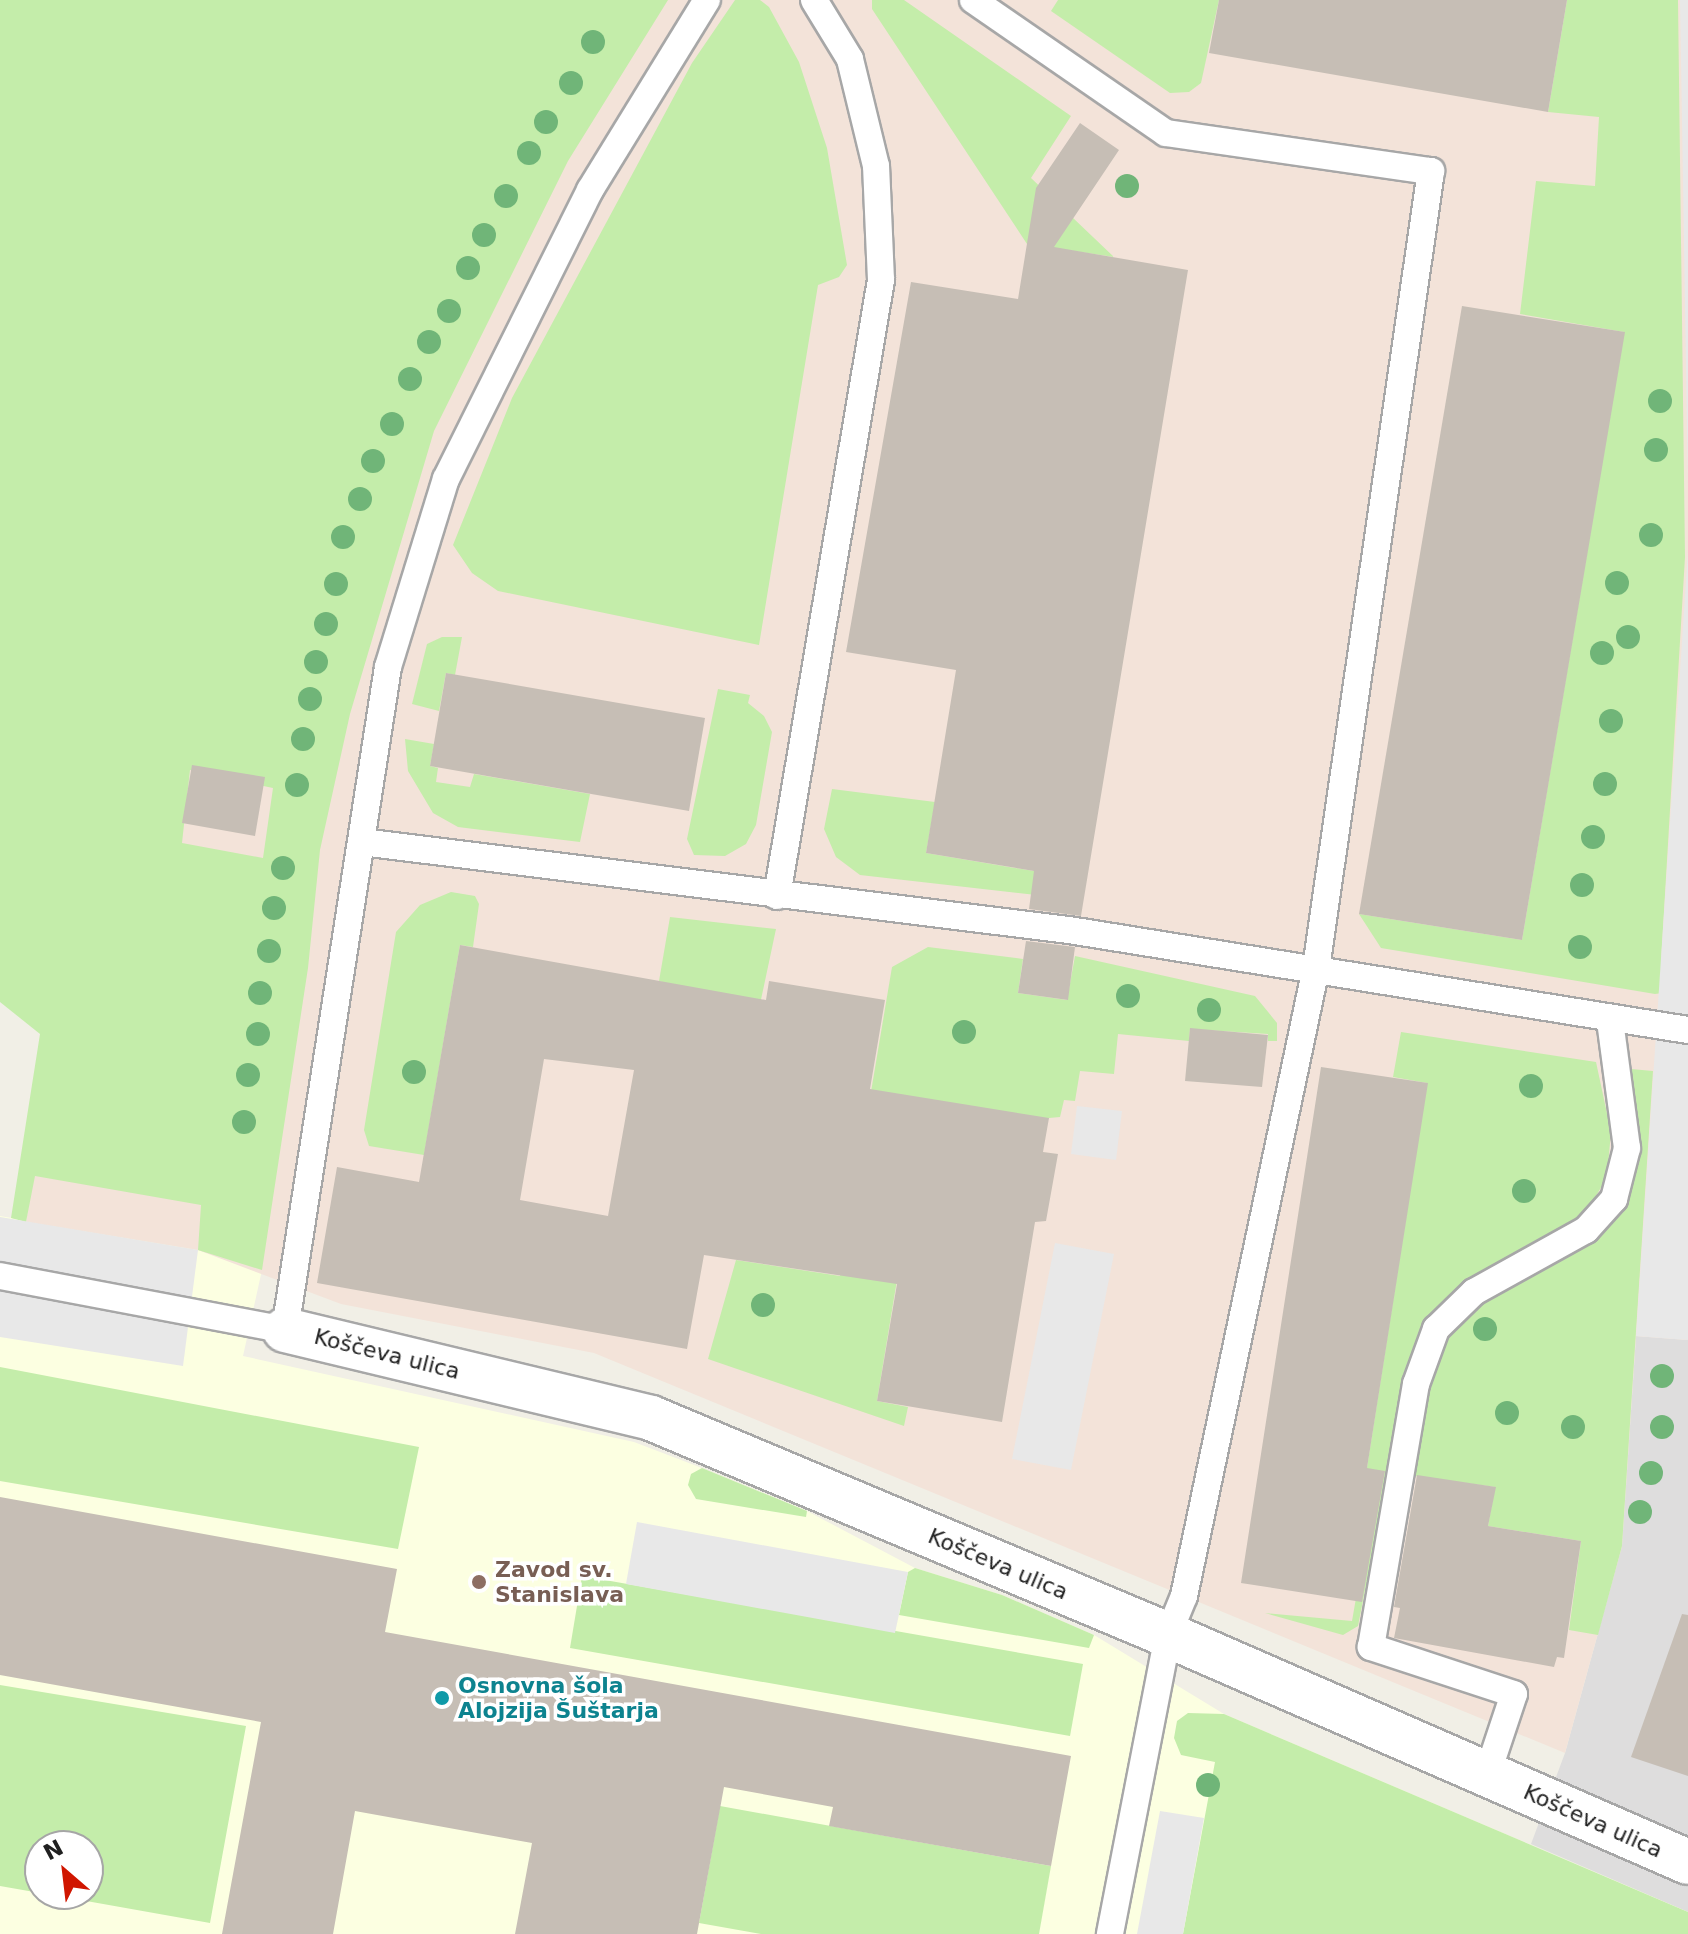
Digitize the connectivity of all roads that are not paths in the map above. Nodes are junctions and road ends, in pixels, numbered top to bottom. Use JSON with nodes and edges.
{"nodes":[{"id":1,"x":707,"y":0,"type":"edge"},
{"id":2,"x":814,"y":0,"type":"edge"},
{"id":3,"x":973,"y":0,"type":"edge"},
{"id":4,"x":362,"y":842,"type":"junction"},
{"id":5,"x":777,"y":896,"type":"junction"},
{"id":6,"x":1316,"y":968,"type":"junction"},
{"id":7,"x":1610,"y":1021,"type":"junction"},
{"id":8,"x":1688,"y":1030,"type":"edge"},
{"id":9,"x":0,"y":1276,"type":"edge"},
{"id":10,"x":285,"y":1330,"type":"junction"},
{"id":11,"x":1168,"y":1635,"type":"junction"},
{"id":12,"x":1487,"y":1775,"type":"junction"},
{"id":13,"x":1688,"y":1862,"type":"edge"},
{"id":14,"x":1110,"y":1934,"type":"edge"}],
"edges":[{"from":1,"to":4,"type":"lane"},
{"from":2,"to":5,"type":"lane"},
{"from":3,"to":6,"type":"lane"},
{"from":4,"to":5,"type":"lane"},
{"from":4,"to":10,"type":"lane"},
{"from":5,"to":6,"type":"lane"},
{"from":6,"to":7,"type":"lane"},
{"from":6,"to":11,"type":"lane"},
{"from":7,"to":8,"type":"lane"},
{"from":7,"to":12,"type":"lane"},
{"from":9,"to":10,"type":"lane"},
{"from":10,"to":11,"type":"street","name":"Koščeva ulica"},
{"from":11,"to":12,"type":"street","name":"Koščeva ulica"},
{"from":11,"to":14,"type":"lane"},
{"from":12,"to":13,"type":"street","name":"Koščeva ulica"}]}
